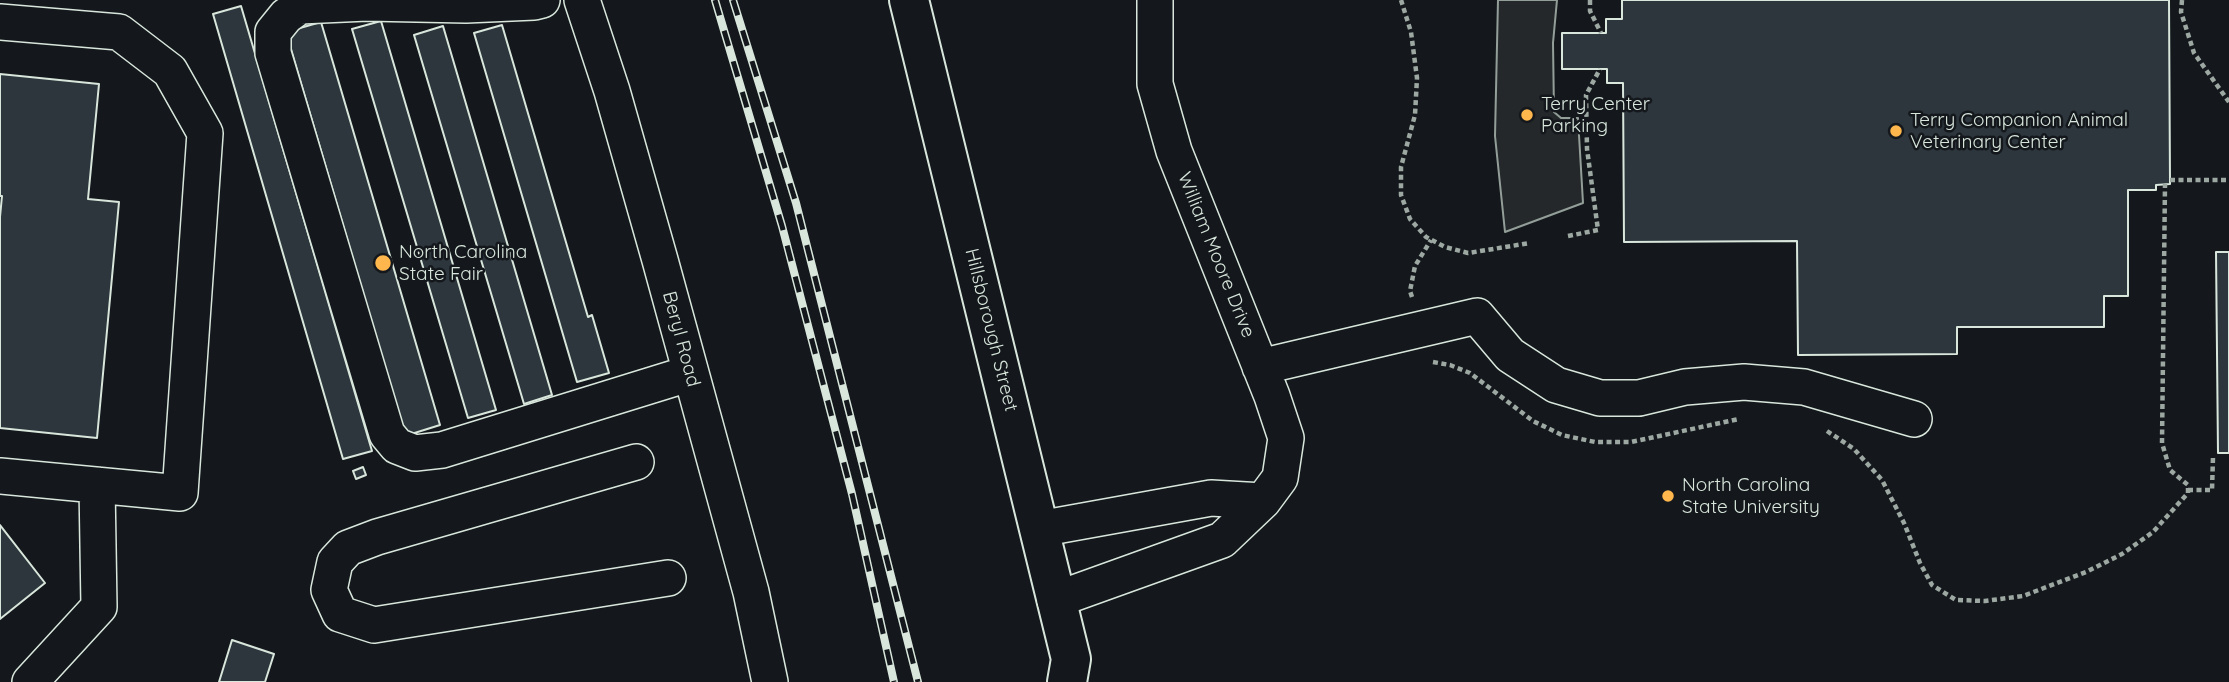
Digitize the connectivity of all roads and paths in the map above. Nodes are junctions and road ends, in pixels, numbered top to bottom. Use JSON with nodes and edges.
{"nodes":[{"id":1,"x":542,"y":0,"type":"edge"},
{"id":2,"x":582,"y":0,"type":"edge"},
{"id":3,"x":909,"y":0,"type":"edge"},
{"id":4,"x":1155,"y":0,"type":"edge"},
{"id":5,"x":1401,"y":0,"type":"edge"},
{"id":6,"x":1590,"y":0,"type":"edge"},
{"id":7,"x":2182,"y":0,"type":"edge"},
{"id":8,"x":0,"y":22,"type":"edge"},
{"id":9,"x":1601,"y":33,"type":"dead end"},
{"id":10,"x":1600,"y":69,"type":"dead end"},
{"id":11,"x":2229,"y":102,"type":"edge"},
{"id":12,"x":2170,"y":180,"type":"dead end"},
{"id":13,"x":2229,"y":180,"type":"edge"},
{"id":14,"x":1568,"y":236,"type":"dead end"},
{"id":15,"x":1432,"y":240,"type":"junction"},
{"id":16,"x":1530,"y":243,"type":"dead end"},
{"id":17,"x":1413,"y":300,"type":"dead end"},
{"id":18,"x":1260,"y":368,"type":"junction"},
{"id":19,"x":691,"y":373,"type":"junction"},
{"id":20,"x":1914,"y":419,"type":"dead end"},
{"id":21,"x":2213,"y":457,"type":"dead end"},
{"id":22,"x":636,"y":462,"type":"dead end"},
{"id":23,"x":0,"y":476,"type":"edge"},
{"id":24,"x":97,"y":485,"type":"junction"},
{"id":25,"x":2188,"y":489,"type":"dead end"},
{"id":26,"x":1262,"y":501,"type":"junction"},
{"id":27,"x":1039,"y":529,"type":"junction"},
{"id":28,"x":668,"y":578,"type":"dead end"},
{"id":29,"x":1055,"y":600,"type":"junction"},
{"id":30,"x":1076,"y":674,"type":"edge"},
{"id":31,"x":30,"y":682,"type":"edge"},
{"id":32,"x":770,"y":682,"type":"edge"}],
"edges":[{"from":1,"to":19,"type":"street"},
{"from":2,"to":19,"type":"street","name":"Beryl Road"},
{"from":3,"to":27,"type":"main road","name":"Hillsborough Street"},
{"from":4,"to":18,"type":"street","name":"William Moore Drive"},
{"from":5,"to":15,"type":"path"},
{"from":6,"to":9,"type":"path"},
{"from":7,"to":11,"type":"path"},
{"from":8,"to":24,"type":"street"},
{"from":10,"to":14,"type":"path"},
{"from":12,"to":13,"type":"path"},
{"from":15,"to":16,"type":"path"},
{"from":15,"to":17,"type":"path"},
{"from":18,"to":20,"type":"street"},
{"from":18,"to":26,"type":"street","name":"William Moore Drive"},
{"from":19,"to":32,"type":"street","name":"Beryl Road"},
{"from":21,"to":25,"type":"path"},
{"from":22,"to":28,"type":"street"},
{"from":23,"to":24,"type":"street"},
{"from":24,"to":31,"type":"street"},
{"from":26,"to":27,"type":"street"},
{"from":26,"to":29,"type":"street","name":"William Moore Drive"},
{"from":27,"to":29,"type":"main road","name":"Hillsborough Street"},
{"from":29,"to":30,"type":"main road","name":"Hillsborough Street"}]}
